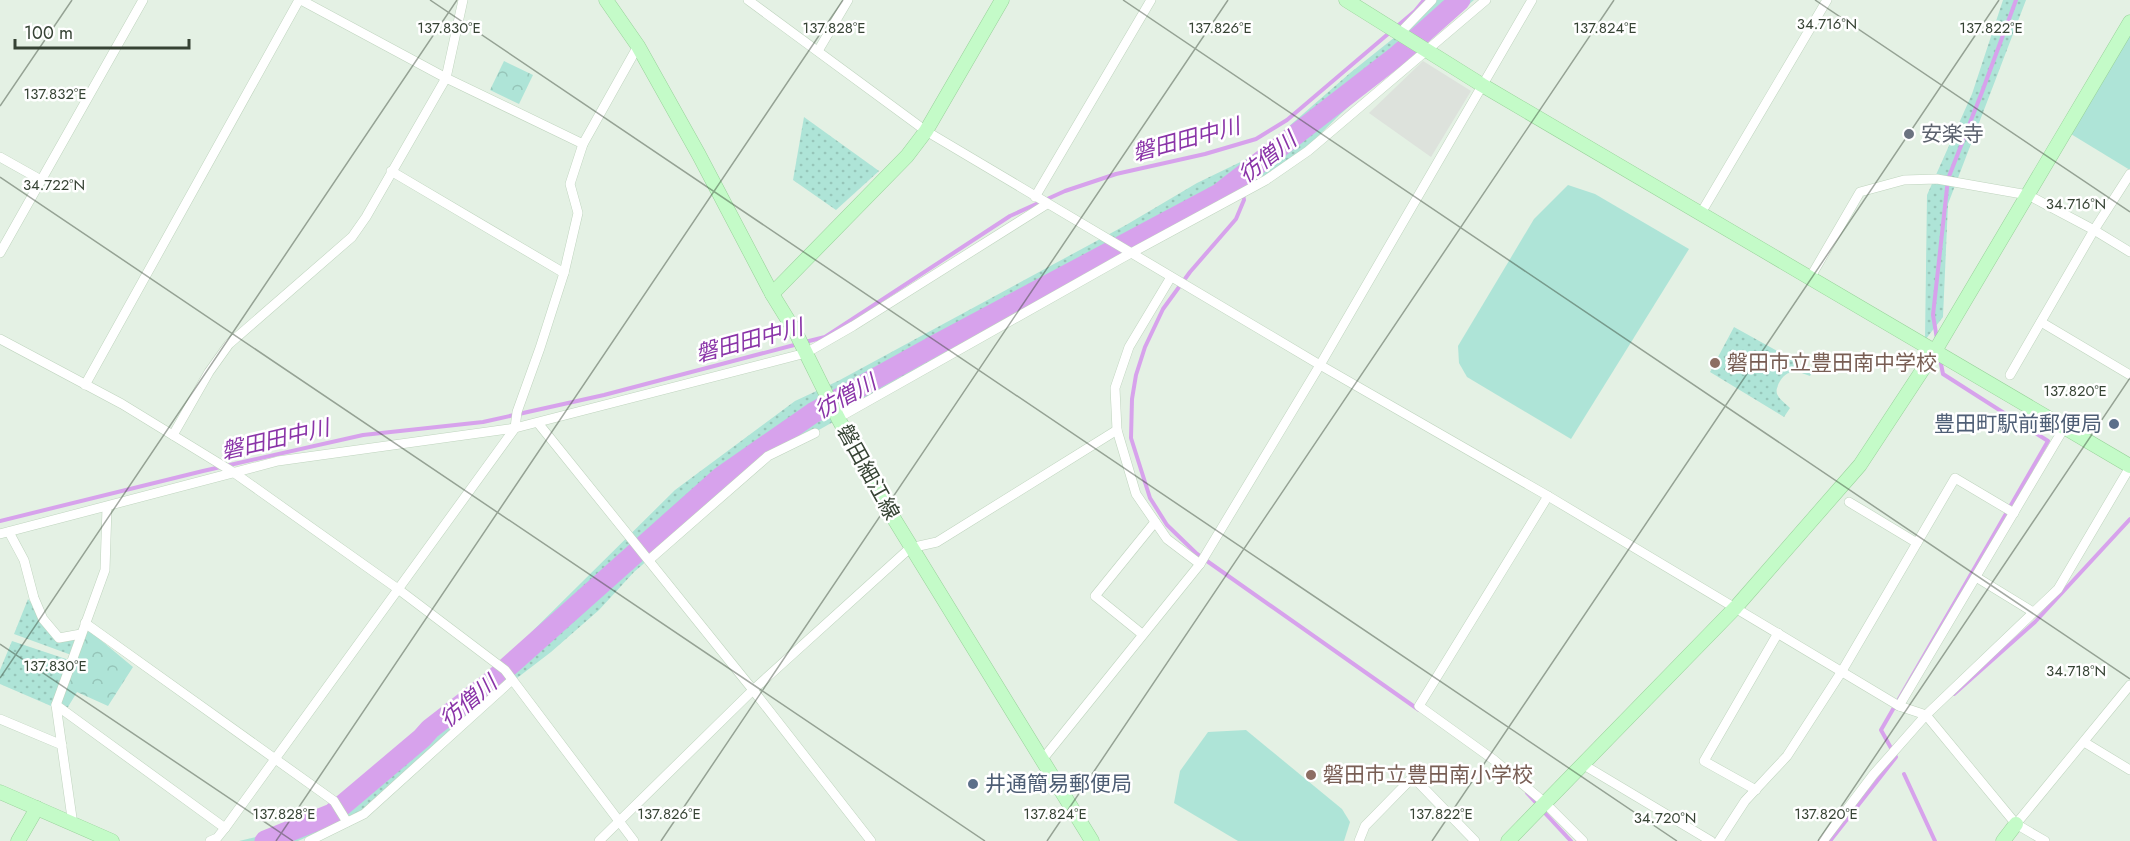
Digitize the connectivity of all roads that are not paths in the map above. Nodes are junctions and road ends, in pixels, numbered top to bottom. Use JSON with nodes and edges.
{"nodes":[{"id":1,"x":143,"y":0,"type":"edge"},
{"id":2,"x":300,"y":0,"type":"edge"},
{"id":3,"x":463,"y":0,"type":"edge"},
{"id":4,"x":606,"y":0,"type":"edge"},
{"id":5,"x":748,"y":0,"type":"edge"},
{"id":6,"x":848,"y":0,"type":"edge"},
{"id":7,"x":1002,"y":0,"type":"edge"},
{"id":8,"x":1151,"y":0,"type":"edge"},
{"id":9,"x":1346,"y":0,"type":"edge"},
{"id":10,"x":1432,"y":0,"type":"edge"},
{"id":11,"x":1486,"y":0,"type":"edge"},
{"id":12,"x":1532,"y":0,"type":"edge"},
{"id":13,"x":1827,"y":0,"type":"edge"},
{"id":14,"x":2130,"y":22,"type":"edge"},
{"id":15,"x":1400,"y":33,"type":"junction"},
{"id":16,"x":638,"y":46,"type":"junction"},
{"id":17,"x":1427,"y":49,"type":"junction"},
{"id":18,"x":818,"y":51,"type":"junction"},
{"id":19,"x":446,"y":78,"type":"junction"},
{"id":20,"x":1482,"y":85,"type":"junction"},
{"id":21,"x":926,"y":130,"type":"junction"},
{"id":22,"x":583,"y":144,"type":"junction"},
{"id":23,"x":0,"y":157,"type":"edge"},
{"id":24,"x":392,"y":171,"type":"junction"},
{"id":25,"x":2130,"y":174,"type":"edge"},
{"id":26,"x":41,"y":180,"type":"junction"},
{"id":27,"x":2028,"y":195,"type":"junction"},
{"id":28,"x":1035,"y":197,"type":"junction"},
{"id":29,"x":1047,"y":204,"type":"junction"},
{"id":30,"x":1701,"y":213,"type":"junction"},
{"id":31,"x":2094,"y":230,"type":"junction"},
{"id":32,"x":2130,"y":252,"type":"edge"},
{"id":33,"x":0,"y":253,"type":"edge"},
{"id":34,"x":1131,"y":253,"type":"junction"},
{"id":35,"x":564,"y":273,"type":"junction"},
{"id":36,"x":1171,"y":277,"type":"junction"},
{"id":37,"x":1810,"y":278,"type":"junction"},
{"id":38,"x":772,"y":294,"type":"junction"},
{"id":39,"x":2041,"y":322,"type":"junction"},
{"id":40,"x":0,"y":339,"type":"edge"},
{"id":41,"x":1935,"y":351,"type":"junction"},
{"id":42,"x":806,"y":353,"type":"junction"},
{"id":43,"x":1320,"y":365,"type":"junction"},
{"id":44,"x":2010,"y":375,"type":"dead end"},
{"id":45,"x":2130,"y":375,"type":"edge"},
{"id":46,"x":85,"y":385,"type":"junction"},
{"id":47,"x":838,"y":417,"type":"junction"},
{"id":48,"x":538,"y":423,"type":"junction"},
{"id":49,"x":2064,"y":428,"type":"junction"},
{"id":50,"x":515,"y":429,"type":"junction"},
{"id":51,"x":1118,"y":430,"type":"junction"},
{"id":52,"x":815,"y":433,"type":"dead end"},
{"id":53,"x":173,"y":435,"type":"junction"},
{"id":54,"x":2130,"y":467,"type":"edge"},
{"id":55,"x":233,"y":472,"type":"junction"},
{"id":56,"x":1548,"y":496,"type":"junction"},
{"id":57,"x":1849,"y":502,"type":"dead end"},
{"id":58,"x":107,"y":507,"type":"junction"},
{"id":59,"x":2014,"y":513,"type":"junction"},
{"id":60,"x":1155,"y":522,"type":"junction"},
{"id":61,"x":5,"y":533,"type":"edge"},
{"id":62,"x":1917,"y":543,"type":"junction"},
{"id":63,"x":910,"y":548,"type":"junction"},
{"id":64,"x":648,"y":560,"type":"junction"},
{"id":65,"x":1200,"y":564,"type":"junction"},
{"id":66,"x":1976,"y":577,"type":"junction"},
{"id":67,"x":398,"y":589,"type":"junction"},
{"id":68,"x":1736,"y":607,"type":"junction"},
{"id":69,"x":2033,"y":612,"type":"junction"},
{"id":70,"x":85,"y":624,"type":"junction"},
{"id":71,"x":1778,"y":633,"type":"junction"},
{"id":72,"x":81,"y":634,"type":"junction"},
{"id":73,"x":1142,"y":634,"type":"junction"},
{"id":74,"x":1842,"y":671,"type":"junction"},
{"id":75,"x":512,"y":680,"type":"junction"},
{"id":76,"x":2130,"y":685,"type":"edge"},
{"id":77,"x":753,"y":690,"type":"junction"},
{"id":78,"x":56,"y":705,"type":"junction"},
{"id":79,"x":1899,"y":706,"type":"junction"},
{"id":80,"x":1926,"y":714,"type":"junction"},
{"id":81,"x":0,"y":719,"type":"edge"},
{"id":82,"x":2084,"y":742,"type":"junction"},
{"id":83,"x":62,"y":745,"type":"junction"},
{"id":84,"x":275,"y":760,"type":"junction"},
{"id":85,"x":1042,"y":760,"type":"junction"},
{"id":86,"x":1582,"y":764,"type":"junction"},
{"id":87,"x":2130,"y":770,"type":"edge"},
{"id":88,"x":1756,"y":790,"type":"junction"},
{"id":89,"x":0,"y":792,"type":"edge"},
{"id":90,"x":1544,"y":802,"type":"junction"},
{"id":91,"x":37,"y":808,"type":"junction"},
{"id":92,"x":618,"y":821,"type":"junction"},
{"id":93,"x":347,"y":822,"type":"junction"},
{"id":94,"x":2016,"y":824,"type":"junction"},
{"id":95,"x":74,"y":825,"type":"junction"},
{"id":96,"x":225,"y":828,"type":"junction"},
{"id":97,"x":18,"y":841,"type":"edge"},
{"id":98,"x":111,"y":841,"type":"edge"},
{"id":99,"x":210,"y":841,"type":"edge"},
{"id":100,"x":309,"y":841,"type":"edge"},
{"id":101,"x":599,"y":841,"type":"edge"},
{"id":102,"x":634,"y":841,"type":"edge"},
{"id":103,"x":871,"y":841,"type":"edge"},
{"id":104,"x":1092,"y":841,"type":"edge"},
{"id":105,"x":1359,"y":841,"type":"edge"},
{"id":106,"x":1475,"y":841,"type":"edge"},
{"id":107,"x":1508,"y":841,"type":"edge"},
{"id":108,"x":1583,"y":841,"type":"edge"},
{"id":109,"x":1711,"y":841,"type":"edge"},
{"id":110,"x":1719,"y":841,"type":"edge"},
{"id":111,"x":1823,"y":841,"type":"edge"},
{"id":112,"x":2003,"y":841,"type":"edge"},
{"id":113,"x":2045,"y":841,"type":"edge"}],
"edges":[{"from":1,"to":26,"type":"street"},
{"from":2,"to":19,"type":"street"},
{"from":2,"to":46,"type":"street"},
{"from":3,"to":19,"type":"street"},
{"from":4,"to":16,"type":"street","name":"磐田細江線"},
{"from":5,"to":18,"type":"street"},
{"from":6,"to":18,"type":"street"},
{"from":7,"to":21,"type":"street"},
{"from":8,"to":28,"type":"street"},
{"from":9,"to":15,"type":"street"},
{"from":10,"to":15,"type":"street"},
{"from":11,"to":17,"type":"street"},
{"from":12,"to":20,"type":"street"},
{"from":13,"to":30,"type":"street"},
{"from":14,"to":27,"type":"street"},
{"from":15,"to":17,"type":"street"},
{"from":16,"to":22,"type":"street"},
{"from":16,"to":38,"type":"street","name":"磐田細江線"},
{"from":17,"to":20,"type":"street"},
{"from":17,"to":34,"type":"street"},
{"from":18,"to":21,"type":"street"},
{"from":19,"to":22,"type":"street"},
{"from":19,"to":24,"type":"street"},
{"from":20,"to":30,"type":"street"},
{"from":20,"to":43,"type":"street"},
{"from":21,"to":28,"type":"street"},
{"from":21,"to":38,"type":"street"},
{"from":22,"to":35,"type":"street"},
{"from":23,"to":26,"type":"street"},
{"from":24,"to":35,"type":"street"},
{"from":24,"to":53,"type":"street"},
{"from":25,"to":31,"type":"street"},
{"from":26,"to":33,"type":"street"},
{"from":27,"to":31,"type":"street"},
{"from":27,"to":37,"type":"street"},
{"from":27,"to":41,"type":"street"},
{"from":28,"to":29,"type":"street"},
{"from":29,"to":34,"type":"street"},
{"from":29,"to":42,"type":"street"},
{"from":30,"to":37,"type":"street"},
{"from":31,"to":32,"type":"street"},
{"from":31,"to":39,"type":"street"},
{"from":34,"to":36,"type":"street"},
{"from":34,"to":47,"type":"street"},
{"from":35,"to":50,"type":"street"},
{"from":36,"to":43,"type":"street"},
{"from":36,"to":51,"type":"street"},
{"from":37,"to":41,"type":"street"},
{"from":38,"to":42,"type":"street","name":"磐田細江線"},
{"from":39,"to":44,"type":"street"},
{"from":39,"to":45,"type":"street"},
{"from":40,"to":46,"type":"street"},
{"from":41,"to":49,"type":"street"},
{"from":41,"to":68,"type":"street"},
{"from":42,"to":47,"type":"street","name":"磐田細江線"},
{"from":42,"to":48,"type":"street"},
{"from":43,"to":56,"type":"street"},
{"from":43,"to":65,"type":"street"},
{"from":46,"to":53,"type":"street"},
{"from":47,"to":63,"type":"street","name":"磐田細江線"},
{"from":48,"to":50,"type":"street"},
{"from":48,"to":64,"type":"street"},
{"from":49,"to":54,"type":"street"},
{"from":49,"to":59,"type":"street"},
{"from":50,"to":55,"type":"street"},
{"from":50,"to":67,"type":"street"},
{"from":51,"to":60,"type":"street"},
{"from":51,"to":63,"type":"street"},
{"from":52,"to":64,"type":"street"},
{"from":53,"to":55,"type":"street"},
{"from":54,"to":69,"type":"street"},
{"from":55,"to":58,"type":"street"},
{"from":55,"to":67,"type":"street"},
{"from":56,"to":68,"type":"street"},
{"from":56,"to":90,"type":"street"},
{"from":57,"to":62,"type":"street"},
{"from":58,"to":61,"type":"street"},
{"from":58,"to":70,"type":"street"},
{"from":59,"to":62,"type":"street"},
{"from":59,"to":66,"type":"street"},
{"from":60,"to":65,"type":"street"},
{"from":60,"to":73,"type":"street"},
{"from":61,"to":72,"type":"street"},
{"from":62,"to":74,"type":"street"},
{"from":63,"to":77,"type":"street"},
{"from":63,"to":85,"type":"street","name":"磐田細江線"},
{"from":64,"to":77,"type":"street"},
{"from":65,"to":73,"type":"street"},
{"from":66,"to":69,"type":"street"},
{"from":66,"to":79,"type":"street"},
{"from":67,"to":75,"type":"street"},
{"from":67,"to":84,"type":"street"},
{"from":68,"to":71,"type":"street"},
{"from":68,"to":86,"type":"street"},
{"from":69,"to":80,"type":"street"},
{"from":70,"to":72,"type":"street"},
{"from":70,"to":84,"type":"street"},
{"from":71,"to":74,"type":"street"},
{"from":71,"to":88,"type":"street"},
{"from":72,"to":78,"type":"street"},
{"from":73,"to":85,"type":"street"},
{"from":74,"to":79,"type":"street"},
{"from":74,"to":88,"type":"street"},
{"from":75,"to":92,"type":"street"},
{"from":75,"to":93,"type":"street"},
{"from":76,"to":82,"type":"street"},
{"from":77,"to":92,"type":"street"},
{"from":77,"to":103,"type":"street"},
{"from":78,"to":83,"type":"street"},
{"from":78,"to":96,"type":"street"},
{"from":79,"to":80,"type":"street"},
{"from":80,"to":94,"type":"street"},
{"from":80,"to":111,"type":"street"},
{"from":81,"to":83,"type":"street"},
{"from":82,"to":87,"type":"street"},
{"from":82,"to":94,"type":"street"},
{"from":83,"to":95,"type":"street"},
{"from":84,"to":93,"type":"street"},
{"from":84,"to":96,"type":"street"},
{"from":85,"to":104,"type":"street","name":"磐田細江線"},
{"from":86,"to":90,"type":"street"},
{"from":86,"to":109,"type":"street"},
{"from":88,"to":110,"type":"street"},
{"from":89,"to":91,"type":"street"},
{"from":90,"to":107,"type":"street"},
{"from":90,"to":108,"type":"street"},
{"from":91,"to":95,"type":"street"},
{"from":91,"to":97,"type":"street"},
{"from":92,"to":101,"type":"street"},
{"from":92,"to":102,"type":"street"},
{"from":93,"to":100,"type":"street"},
{"from":94,"to":112,"type":"street"},
{"from":94,"to":113,"type":"street"},
{"from":95,"to":98,"type":"street"},
{"from":96,"to":99,"type":"street"},
{"from":105,"to":106,"type":"street"}]}
